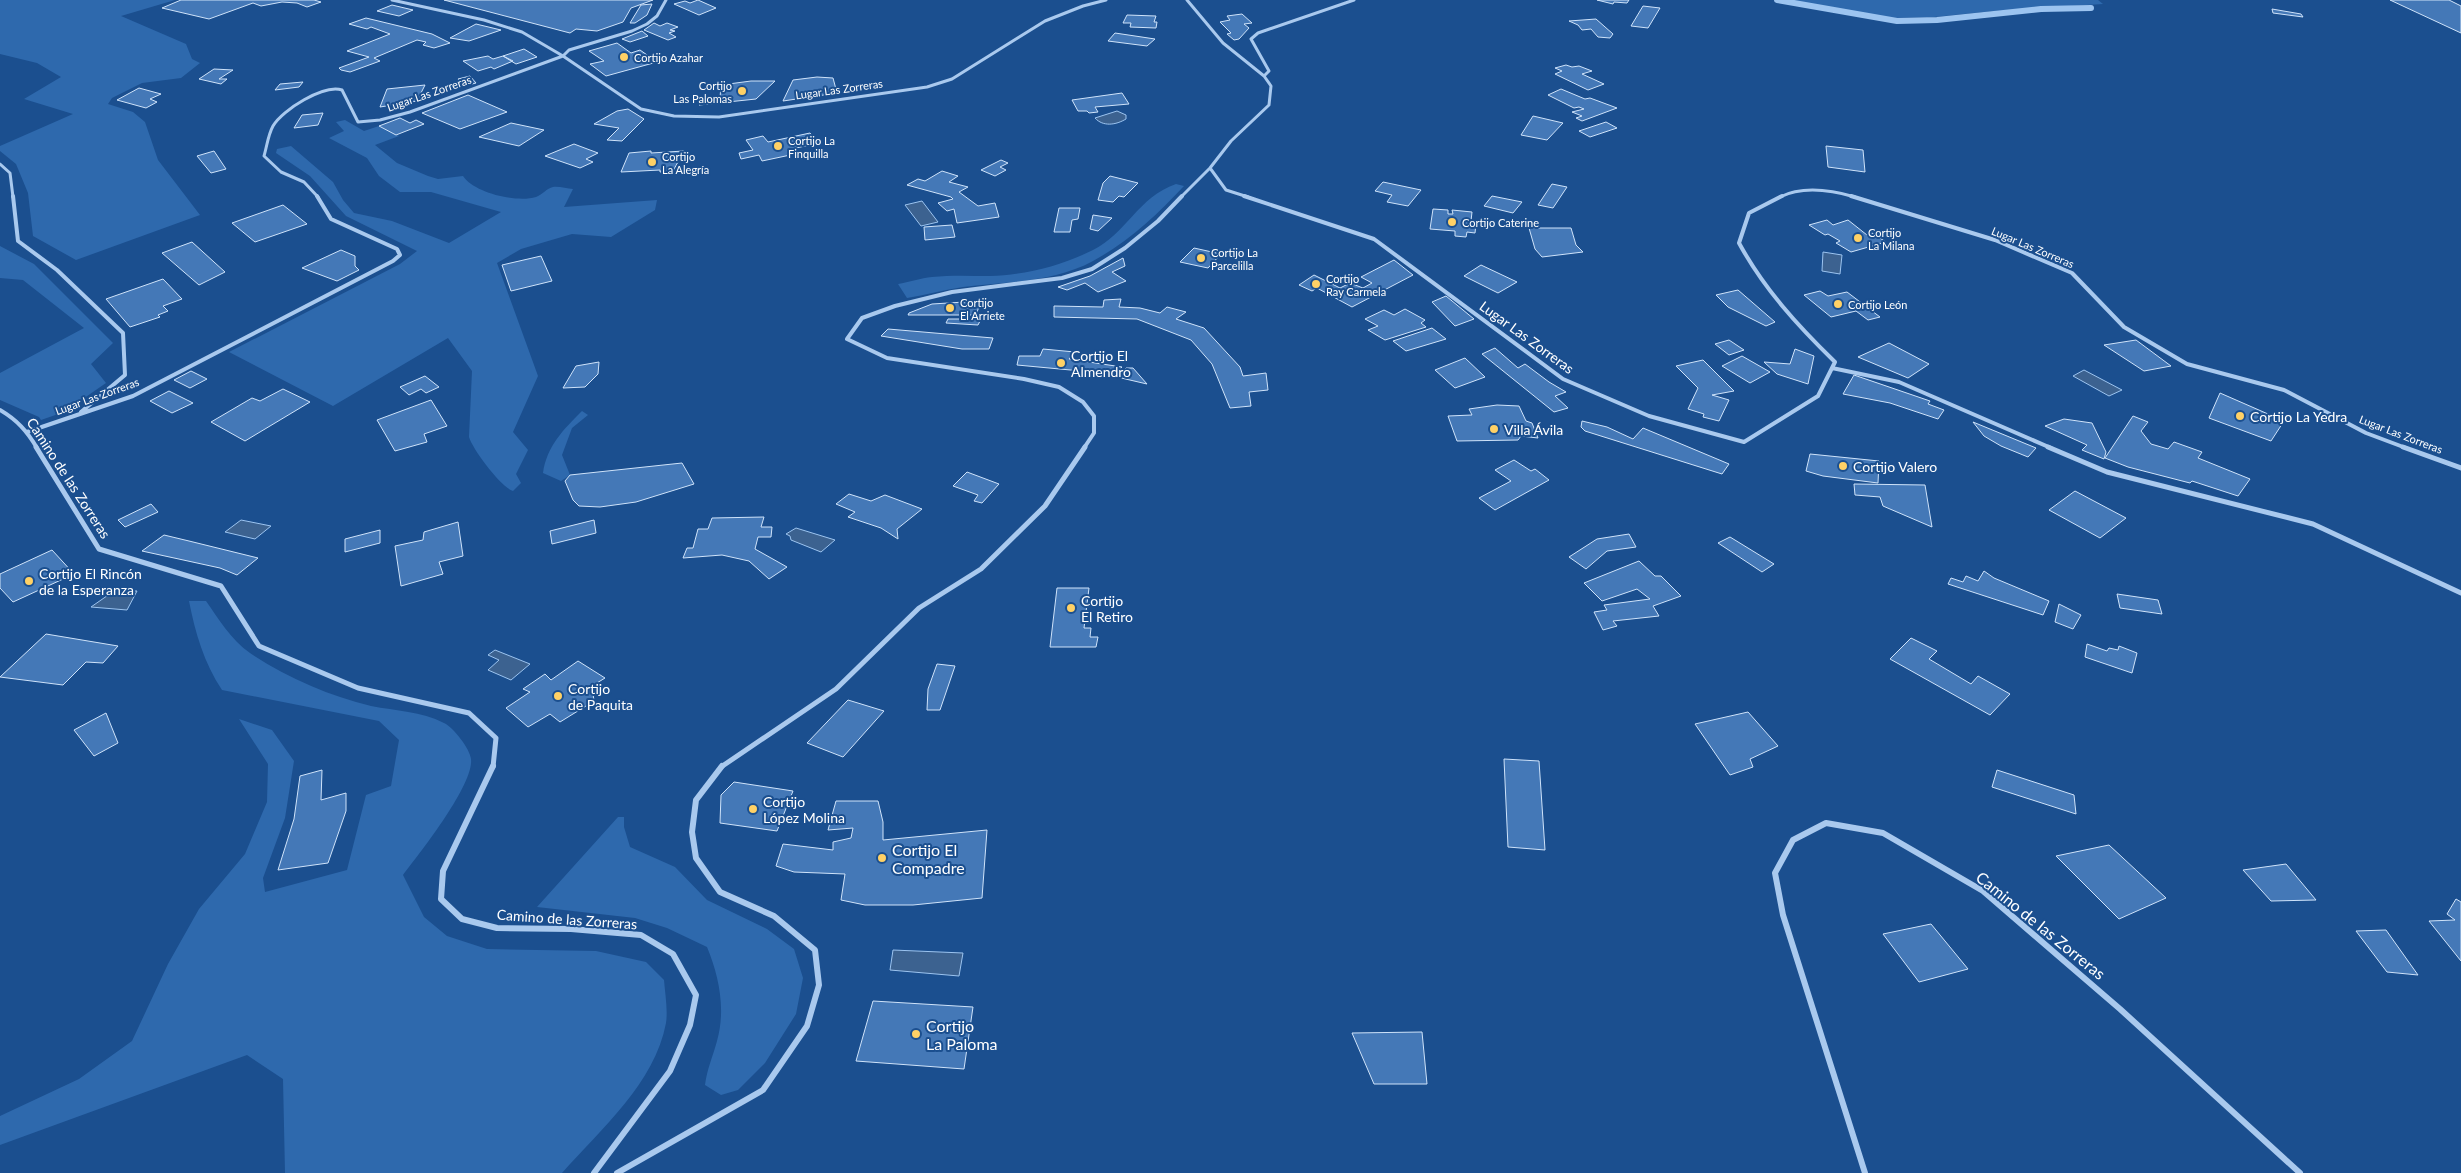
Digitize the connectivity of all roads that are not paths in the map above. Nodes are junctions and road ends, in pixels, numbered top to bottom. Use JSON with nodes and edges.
{"nodes":[{"id":1,"x":392,"y":0,"type":"edge"},
{"id":2,"x":666,"y":0,"type":"edge"},
{"id":3,"x":1106,"y":0,"type":"edge"},
{"id":4,"x":1187,"y":0,"type":"edge"},
{"id":5,"x":1354,"y":0,"type":"edge"},
{"id":6,"x":563,"y":56,"type":"junction"},
{"id":7,"x":1264,"y":76,"type":"junction"},
{"id":8,"x":0,"y":164,"type":"edge"},
{"id":9,"x":1210,"y":168,"type":"junction"},
{"id":10,"x":1832,"y":368,"type":"junction"},
{"id":11,"x":0,"y":410,"type":"edge"},
{"id":12,"x":79,"y":414,"type":"junction"},
{"id":13,"x":27,"y":432,"type":"junction"},
{"id":14,"x":2461,"y":468,"type":"edge"},
{"id":15,"x":2461,"y":593,"type":"edge"},
{"id":16,"x":594,"y":1173,"type":"edge"},
{"id":17,"x":617,"y":1173,"type":"edge"},
{"id":18,"x":1865,"y":1173,"type":"edge"},
{"id":19,"x":2300,"y":1173,"type":"edge"}],
"edges":[{"from":1,"to":6,"type":"street"},
{"from":2,"to":6,"type":"street"},
{"from":3,"to":6,"type":"street","name":"Lugar Las Zorreras"},
{"from":4,"to":7,"type":"street"},
{"from":5,"to":7,"type":"street"},
{"from":6,"to":12,"type":"street","name":"Lugar Las Zorreras"},
{"from":7,"to":9,"type":"street"},
{"from":8,"to":12,"type":"street"},
{"from":9,"to":10,"type":"street","name":"Lugar Las Zorreras"},
{"from":9,"to":17,"type":"street"},
{"from":10,"to":14,"type":"street","name":"Lugar Las Zorreras"},
{"from":10,"to":15,"type":"street"},
{"from":11,"to":13,"type":"street","name":"Camino de las Zorreras"},
{"from":12,"to":13,"type":"street","name":"Lugar Las Zorreras"},
{"from":13,"to":16,"type":"street","name":"Camino de las Zorreras"},
{"from":18,"to":19,"type":"street","name":"Camino de las Zorreras"}]}
